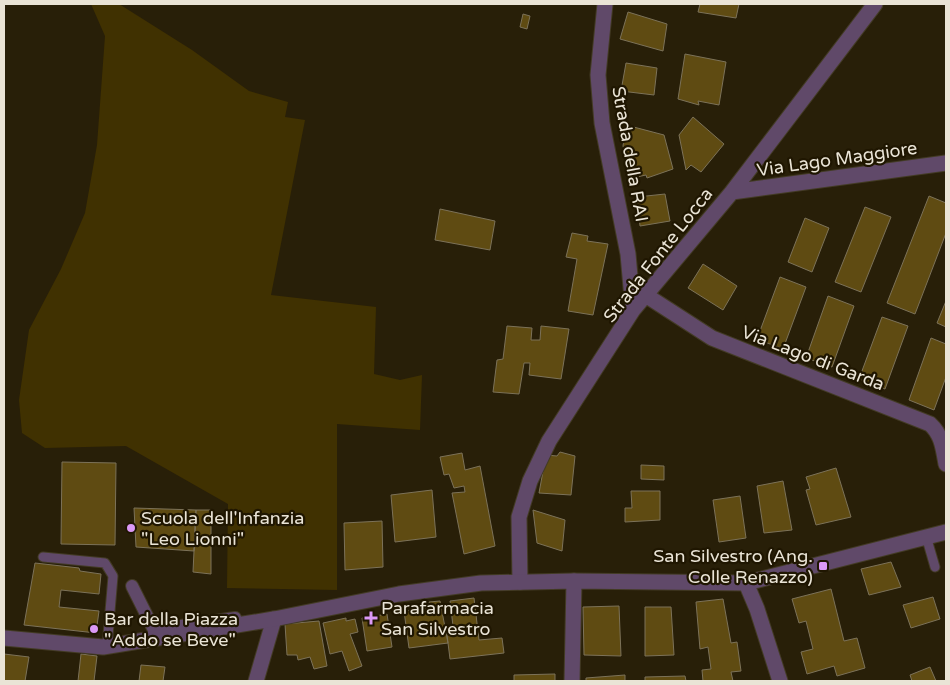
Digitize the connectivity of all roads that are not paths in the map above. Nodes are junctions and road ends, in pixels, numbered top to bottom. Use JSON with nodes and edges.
{"nodes":[{"id":1,"x":605,"y":4,"type":"edge"},
{"id":2,"x":875,"y":4,"type":"edge"},
{"id":3,"x":946,"y":163,"type":"edge"},
{"id":4,"x":732,"y":192,"type":"junction"},
{"id":5,"x":647,"y":296,"type":"junction"},
{"id":6,"x":633,"y":310,"type":"junction"},
{"id":7,"x":946,"y":464,"type":"edge"},
{"id":8,"x":946,"y":532,"type":"edge"},
{"id":9,"x":926,"y":536,"type":"junction"},
{"id":10,"x":43,"y":557,"type":"dead end"},
{"id":11,"x":935,"y":568,"type":"dead end"},
{"id":12,"x":574,"y":581,"type":"junction"},
{"id":13,"x":520,"y":582,"type":"junction"},
{"id":14,"x":746,"y":583,"type":"junction"},
{"id":15,"x":132,"y":586,"type":"dead end"},
{"id":16,"x":274,"y":620,"type":"junction"},
{"id":17,"x":236,"y":621,"type":"dead end"},
{"id":18,"x":4,"y":638,"type":"edge"},
{"id":19,"x":107,"y":647,"type":"junction"},
{"id":20,"x":256,"y":681,"type":"edge"},
{"id":21,"x":572,"y":681,"type":"edge"},
{"id":22,"x":780,"y":681,"type":"edge"}],
"edges":[{"from":1,"to":6,"type":"street","name":"Strada della RAI"},
{"from":2,"to":4,"type":"street","name":"Strada Fonte Locca"},
{"from":3,"to":4,"type":"street","name":"Via Lago Maggiore"},
{"from":4,"to":5,"type":"street","name":"Strada Fonte Locca"},
{"from":5,"to":6,"type":"street","name":"Strada Fonte Locca"},
{"from":5,"to":7,"type":"street","name":"Via Lago di Garda"},
{"from":6,"to":13,"type":"street","name":"Strada Fonte Locca"},
{"from":8,"to":9,"type":"street"},
{"from":9,"to":11,"type":"lane"},
{"from":9,"to":14,"type":"street"},
{"from":10,"to":19,"type":"lane"},
{"from":12,"to":13,"type":"street"},
{"from":12,"to":14,"type":"street"},
{"from":12,"to":21,"type":"street"},
{"from":13,"to":16,"type":"street"},
{"from":14,"to":22,"type":"street"},
{"from":15,"to":17,"type":"street"},
{"from":16,"to":19,"type":"street"},
{"from":16,"to":20,"type":"street"},
{"from":18,"to":19,"type":"street"}]}
